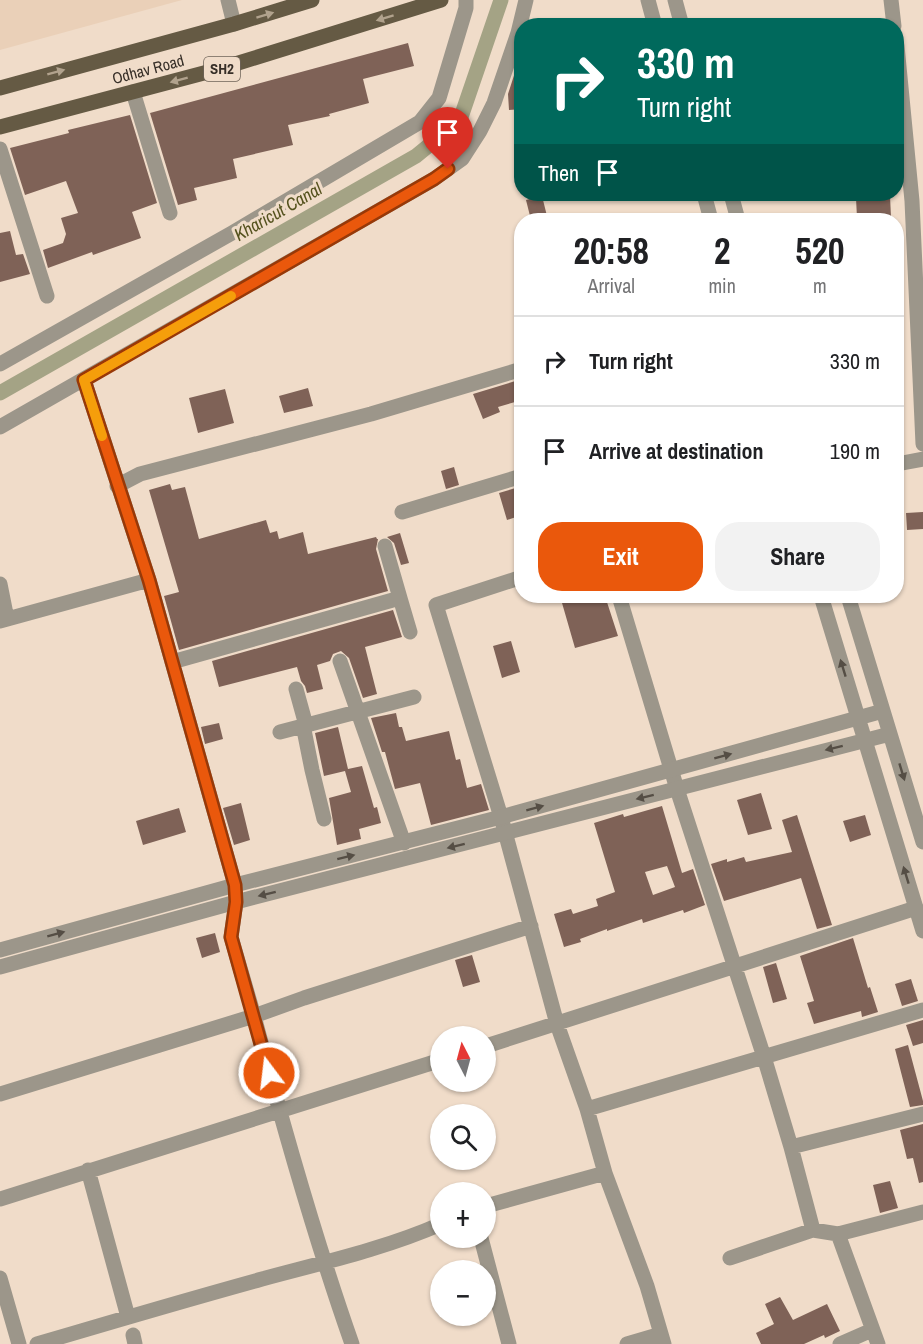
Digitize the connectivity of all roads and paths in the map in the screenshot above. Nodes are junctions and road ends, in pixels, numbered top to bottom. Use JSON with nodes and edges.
{"nodes":[{"id":1,"x":228,"y":0,"type":"edge"},
{"id":2,"x":312,"y":0,"type":"edge"},
{"id":3,"x":441,"y":0,"type":"edge"},
{"id":4,"x":466,"y":0,"type":"edge"},
{"id":5,"x":526,"y":0,"type":"edge"},
{"id":6,"x":648,"y":0,"type":"edge"},
{"id":7,"x":675,"y":0,"type":"edge"},
{"id":8,"x":891,"y":0,"type":"edge"},
{"id":9,"x":522,"y":18,"type":"edge"},
{"id":10,"x":653,"y":18,"type":"edge"},
{"id":11,"x":680,"y":18,"type":"edge"},
{"id":12,"x":893,"y":18,"type":"edge"},
{"id":13,"x":234,"y":24,"type":"junction"},
{"id":14,"x":514,"y":45,"type":"edge"},
{"id":15,"x":0,"y":87,"type":"edge"},
{"id":16,"x":133,"y":92,"type":"junction"},
{"id":17,"x":904,"y":118,"type":"edge"},
{"id":18,"x":0,"y":127,"type":"edge"},
{"id":19,"x":0,"y":148,"type":"edge"},
{"id":20,"x":170,"y":213,"type":"dead end"},
{"id":21,"x":47,"y":296,"type":"dead end"},
{"id":22,"x":0,"y":364,"type":"edge"},
{"id":23,"x":514,"y":371,"type":"edge"},
{"id":24,"x":84,"y":380,"type":"junction"},
{"id":25,"x":0,"y":428,"type":"edge"},
{"id":26,"x":923,"y":444,"type":"edge"},
{"id":27,"x":923,"y":459,"type":"edge"},
{"id":28,"x":904,"y":463,"type":"edge"},
{"id":29,"x":514,"y":478,"type":"edge"},
{"id":30,"x":117,"y":486,"type":"junction"},
{"id":31,"x":402,"y":512,"type":"dead end"},
{"id":32,"x":385,"y":546,"type":"dead end"},
{"id":33,"x":149,"y":580,"type":"junction"},
{"id":34,"x":514,"y":580,"type":"edge"},
{"id":35,"x":0,"y":584,"type":"edge"},
{"id":36,"x":400,"y":598,"type":"junction"},
{"id":37,"x":621,"y":603,"type":"edge"},
{"id":38,"x":823,"y":603,"type":"edge"},
{"id":39,"x":850,"y":603,"type":"edge"},
{"id":40,"x":4,"y":620,"type":"edge"},
{"id":41,"x":410,"y":632,"type":"dead end"},
{"id":42,"x":340,"y":661,"type":"dead end"},
{"id":43,"x":172,"y":662,"type":"junction"},
{"id":44,"x":296,"y":688,"type":"dead end"},
{"id":45,"x":414,"y":697,"type":"dead end"},
{"id":46,"x":883,"y":711,"type":"junction"},
{"id":47,"x":359,"y":713,"type":"junction"},
{"id":48,"x":858,"y":719,"type":"junction"},
{"id":49,"x":304,"y":727,"type":"junction"},
{"id":50,"x":280,"y":732,"type":"dead end"},
{"id":51,"x":890,"y":734,"type":"junction"},
{"id":52,"x":864,"y":740,"type":"junction"},
{"id":53,"x":671,"y":770,"type":"junction"},
{"id":54,"x":677,"y":789,"type":"junction"},
{"id":55,"x":501,"y":817,"type":"junction"},
{"id":56,"x":324,"y":819,"type":"dead end"},
{"id":57,"x":505,"y":833,"type":"junction"},
{"id":58,"x":923,"y":842,"type":"edge"},
{"id":59,"x":404,"y":843,"type":"junction"},
{"id":60,"x":235,"y":885,"type":"junction"},
{"id":61,"x":236,"y":902,"type":"junction"},
{"id":62,"x":916,"y":908,"type":"junction"},
{"id":63,"x":531,"y":926,"type":"junction"},
{"id":64,"x":923,"y":931,"type":"edge"},
{"id":65,"x":0,"y":950,"type":"edge"},
{"id":66,"x":0,"y":967,"type":"edge"},
{"id":67,"x":733,"y":967,"type":"junction"},
{"id":68,"x":923,"y":1010,"type":"edge"},
{"id":69,"x":254,"y":1016,"type":"junction"},
{"id":70,"x":556,"y":1024,"type":"junction"},
{"id":71,"x":496,"y":1043,"type":"edge"},
{"id":72,"x":764,"y":1057,"type":"junction"},
{"id":73,"x":430,"y":1063,"type":"edge"},
{"id":74,"x":0,"y":1094,"type":"edge"},
{"id":75,"x":587,"y":1109,"type":"junction"},
{"id":76,"x":279,"y":1111,"type":"junction"},
{"id":77,"x":923,"y":1114,"type":"edge"},
{"id":78,"x":791,"y":1147,"type":"junction"},
{"id":79,"x":88,"y":1170,"type":"junction"},
{"id":80,"x":605,"y":1173,"type":"junction"},
{"id":81,"x":0,"y":1199,"type":"edge"},
{"id":82,"x":496,"y":1203,"type":"edge"},
{"id":83,"x":923,"y":1212,"type":"edge"},
{"id":84,"x":430,"y":1229,"type":"edge"},
{"id":85,"x":813,"y":1230,"type":"junction"},
{"id":86,"x":838,"y":1234,"type":"junction"},
{"id":87,"x":484,"y":1248,"type":"edge"},
{"id":88,"x":730,"y":1258,"type":"dead end"},
{"id":89,"x":324,"y":1263,"type":"junction"},
{"id":90,"x":0,"y":1278,"type":"edge"},
{"id":91,"x":128,"y":1317,"type":"junction"},
{"id":92,"x":875,"y":1337,"type":"edge"},
{"id":93,"x":662,"y":1339,"type":"edge"},
{"id":94,"x":19,"y":1344,"type":"edge"},
{"id":95,"x":37,"y":1344,"type":"edge"},
{"id":96,"x":352,"y":1344,"type":"edge"},
{"id":97,"x":509,"y":1344,"type":"edge"},
{"id":98,"x":627,"y":1344,"type":"edge"},
{"id":99,"x":840,"y":1344,"type":"edge"}],
"edges":[{"from":1,"to":13,"type":"street"},
{"from":13,"to":2,"type":"main road","name":"Odhav Road","number":"SH2","one_way":true},
{"from":3,"to":16,"type":"main road","name":"Odhav Road","number":"SH2","one_way":true},
{"from":4,"to":22,"type":"street"},
{"from":5,"to":9,"type":"street"},
{"from":6,"to":10,"type":"street"},
{"from":7,"to":11,"type":"street"},
{"from":8,"to":12,"type":"street"},
{"from":15,"to":13,"type":"main road","name":"Odhav Road","number":"SH2","one_way":true},
{"from":14,"to":24,"type":"street"},
{"from":16,"to":18,"type":"main road","name":"Odhav Road","number":"SH2"},
{"from":16,"to":20,"type":"street"},
{"from":17,"to":26,"type":"street"},
{"from":19,"to":21,"type":"street"},
{"from":23,"to":30,"type":"street"},
{"from":24,"to":25,"type":"street"},
{"from":24,"to":30,"type":"street"},
{"from":27,"to":28,"type":"street"},
{"from":29,"to":31,"type":"street"},
{"from":30,"to":33,"type":"street"},
{"from":32,"to":36,"type":"street"},
{"from":33,"to":40,"type":"street"},
{"from":33,"to":43,"type":"street"},
{"from":34,"to":55,"type":"street"},
{"from":35,"to":40,"type":"street"},
{"from":36,"to":41,"type":"street"},
{"from":36,"to":43,"type":"street"},
{"from":37,"to":53,"type":"street"},
{"from":48,"to":38,"type":"street","one_way":true},
{"from":39,"to":46,"type":"street"},
{"from":42,"to":47,"type":"street"},
{"from":43,"to":60,"type":"street"},
{"from":44,"to":49,"type":"street"},
{"from":45,"to":47,"type":"street"},
{"from":46,"to":48,"type":"street"},
{"from":46,"to":51,"type":"street"},
{"from":47,"to":49,"type":"street"},
{"from":47,"to":59,"type":"street"},
{"from":48,"to":52,"type":"street"},
{"from":53,"to":48,"type":"street","one_way":true},
{"from":49,"to":50,"type":"street"},
{"from":49,"to":56,"type":"street"},
{"from":51,"to":52,"type":"street"},
{"from":51,"to":58,"type":"street","one_way":true},
{"from":52,"to":54,"type":"street","one_way":true},
{"from":62,"to":52,"type":"street","one_way":true},
{"from":53,"to":54,"type":"street"},
{"from":55,"to":53,"type":"street","one_way":true},
{"from":54,"to":57,"type":"street","one_way":true},
{"from":54,"to":67,"type":"street"},
{"from":55,"to":57,"type":"street"},
{"from":55,"to":59,"type":"street"},
{"from":57,"to":61,"type":"street","one_way":true},
{"from":57,"to":63,"type":"street"},
{"from":60,"to":59,"type":"street","one_way":true},
{"from":60,"to":61,"type":"street"},
{"from":65,"to":60,"type":"street","one_way":true},
{"from":61,"to":66,"type":"street"},
{"from":61,"to":69,"type":"street"},
{"from":62,"to":64,"type":"street"},
{"from":62,"to":67,"type":"street"},
{"from":63,"to":69,"type":"street"},
{"from":63,"to":70,"type":"street"},
{"from":67,"to":70,"type":"street"},
{"from":67,"to":72,"type":"street"},
{"from":68,"to":72,"type":"street"},
{"from":69,"to":74,"type":"street"},
{"from":69,"to":76,"type":"street"},
{"from":70,"to":71,"type":"street"},
{"from":70,"to":75,"type":"street"},
{"from":72,"to":75,"type":"street"},
{"from":72,"to":78,"type":"street"},
{"from":73,"to":76,"type":"street"},
{"from":75,"to":80,"type":"street"},
{"from":76,"to":79,"type":"street"},
{"from":76,"to":89,"type":"street"},
{"from":77,"to":78,"type":"street"},
{"from":78,"to":85,"type":"street"},
{"from":79,"to":81,"type":"street"},
{"from":79,"to":91,"type":"street"},
{"from":80,"to":82,"type":"street"},
{"from":80,"to":93,"type":"street"},
{"from":83,"to":86,"type":"street"},
{"from":84,"to":89,"type":"street"},
{"from":85,"to":86,"type":"street"},
{"from":85,"to":88,"type":"street"},
{"from":86,"to":92,"type":"street"},
{"from":87,"to":97,"type":"street"},
{"from":89,"to":91,"type":"street"},
{"from":89,"to":96,"type":"street"},
{"from":90,"to":94,"type":"street"},
{"from":91,"to":95,"type":"street"},
{"from":92,"to":99,"type":"street"},
{"from":93,"to":98,"type":"street"}]}
